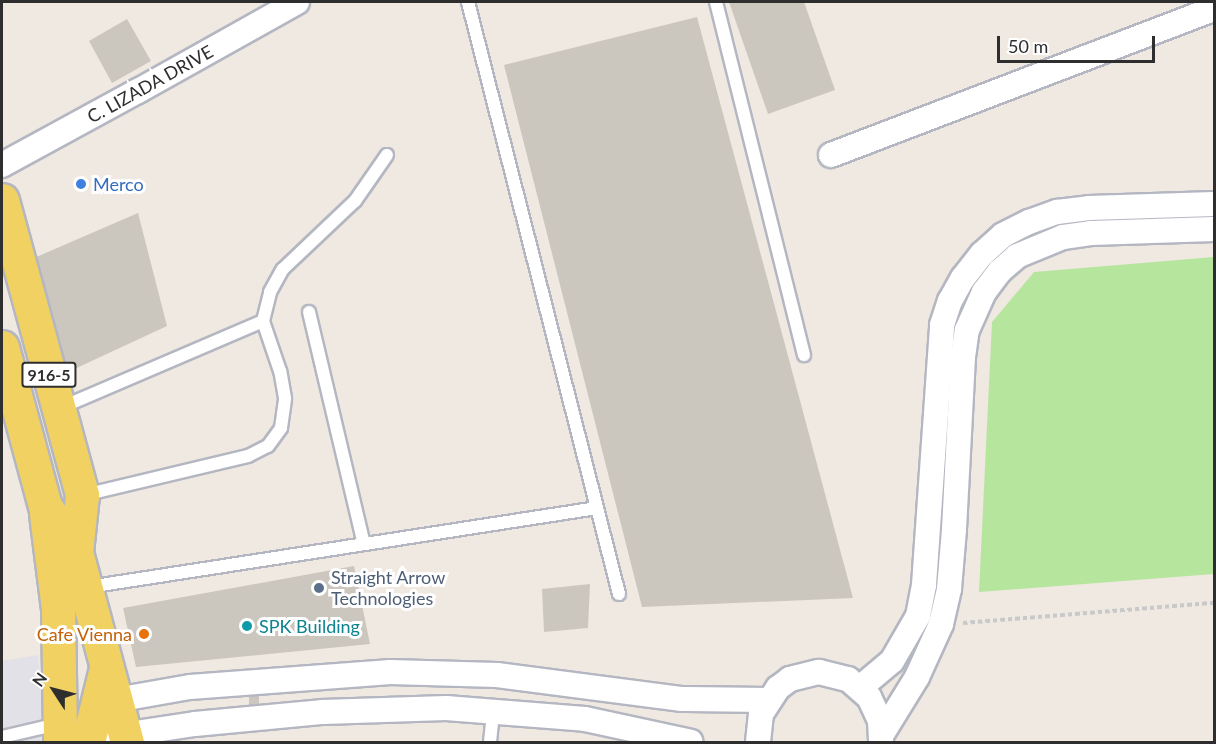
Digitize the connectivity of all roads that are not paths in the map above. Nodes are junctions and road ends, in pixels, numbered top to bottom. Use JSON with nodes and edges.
{"nodes":[{"id":1,"x":468,"y":2,"type":"edge"},
{"id":2,"x":716,"y":2,"type":"edge"},
{"id":3,"x":281,"y":5,"type":"edge"},
{"id":4,"x":1215,"y":9,"type":"edge"},
{"id":5,"x":387,"y":155,"type":"dead end"},
{"id":6,"x":831,"y":155,"type":"dead end"},
{"id":7,"x":2,"y":165,"type":"edge"},
{"id":8,"x":2,"y":200,"type":"edge"},
{"id":9,"x":1215,"y":204,"type":"edge"},
{"id":10,"x":1215,"y":229,"type":"edge"},
{"id":11,"x":309,"y":312,"type":"dead end"},
{"id":12,"x":263,"y":321,"type":"junction"},
{"id":13,"x":2,"y":347,"type":"edge"},
{"id":14,"x":804,"y":355,"type":"dead end"},
{"id":15,"x":59,"y":409,"type":"junction"},
{"id":16,"x":82,"y":495,"type":"junction"},
{"id":17,"x":45,"y":506,"type":"junction"},
{"id":18,"x":597,"y":508,"type":"junction"},
{"id":19,"x":364,"y":544,"type":"junction"},
{"id":20,"x":76,"y":552,"type":"junction"},
{"id":21,"x":86,"y":588,"type":"junction"},
{"id":22,"x":619,"y":594,"type":"dead end"},
{"id":23,"x":321,"y":677,"type":"junction"},
{"id":24,"x":861,"y":687,"type":"junction"},
{"id":25,"x":768,"y":700,"type":"junction"},
{"id":26,"x":107,"y":701,"type":"junction"},
{"id":27,"x":493,"y":711,"type":"junction"},
{"id":28,"x":322,"y":712,"type":"junction"},
{"id":29,"x":2,"y":737,"type":"edge"},
{"id":30,"x":74,"y":737,"type":"edge"},
{"id":31,"x":126,"y":738,"type":"edge"},
{"id":32,"x":882,"y":738,"type":"edge"},
{"id":33,"x":678,"y":741,"type":"edge"},
{"id":34,"x":490,"y":742,"type":"edge"},
{"id":35,"x":758,"y":742,"type":"edge"}],
"edges":[{"from":1,"to":18,"type":"lane"},
{"from":2,"to":14,"type":"lane"},
{"from":3,"to":7,"type":"street","name":"C. LIZADA DRIVE"},
{"from":4,"to":6,"type":"street"},
{"from":5,"to":12,"type":"lane"},
{"from":8,"to":15,"type":"main road","number":"916-5"},
{"from":9,"to":24,"type":"street"},
{"from":10,"to":32,"type":"street"},
{"from":11,"to":19,"type":"lane"},
{"from":12,"to":15,"type":"lane"},
{"from":12,"to":16,"type":"lane"},
{"from":13,"to":17,"type":"main road","number":"916-5"},
{"from":15,"to":16,"type":"main road","number":"916-5"},
{"from":16,"to":20,"type":"main road","number":"916-5"},
{"from":17,"to":20,"type":"main road","number":"916-5"},
{"from":17,"to":30,"type":"main road"},
{"from":18,"to":19,"type":"lane"},
{"from":18,"to":22,"type":"lane"},
{"from":19,"to":21,"type":"lane"},
{"from":20,"to":21,"type":"main road","number":"916-5"},
{"from":21,"to":26,"type":"main road","number":"916-5"},
{"from":23,"to":25,"type":"street"},
{"from":23,"to":26,"type":"street"},
{"from":23,"to":28,"type":"street"},
{"from":24,"to":25,"type":"street"},
{"from":24,"to":32,"type":"street"},
{"from":25,"to":35,"type":"street"},
{"from":26,"to":30,"type":"main road"},
{"from":26,"to":31,"type":"main road"},
{"from":27,"to":28,"type":"street"},
{"from":27,"to":33,"type":"street"},
{"from":27,"to":34,"type":"lane"},
{"from":28,"to":31,"type":"street"},
{"from":29,"to":30,"type":"lane"},
{"from":30,"to":31,"type":"street"}]}
